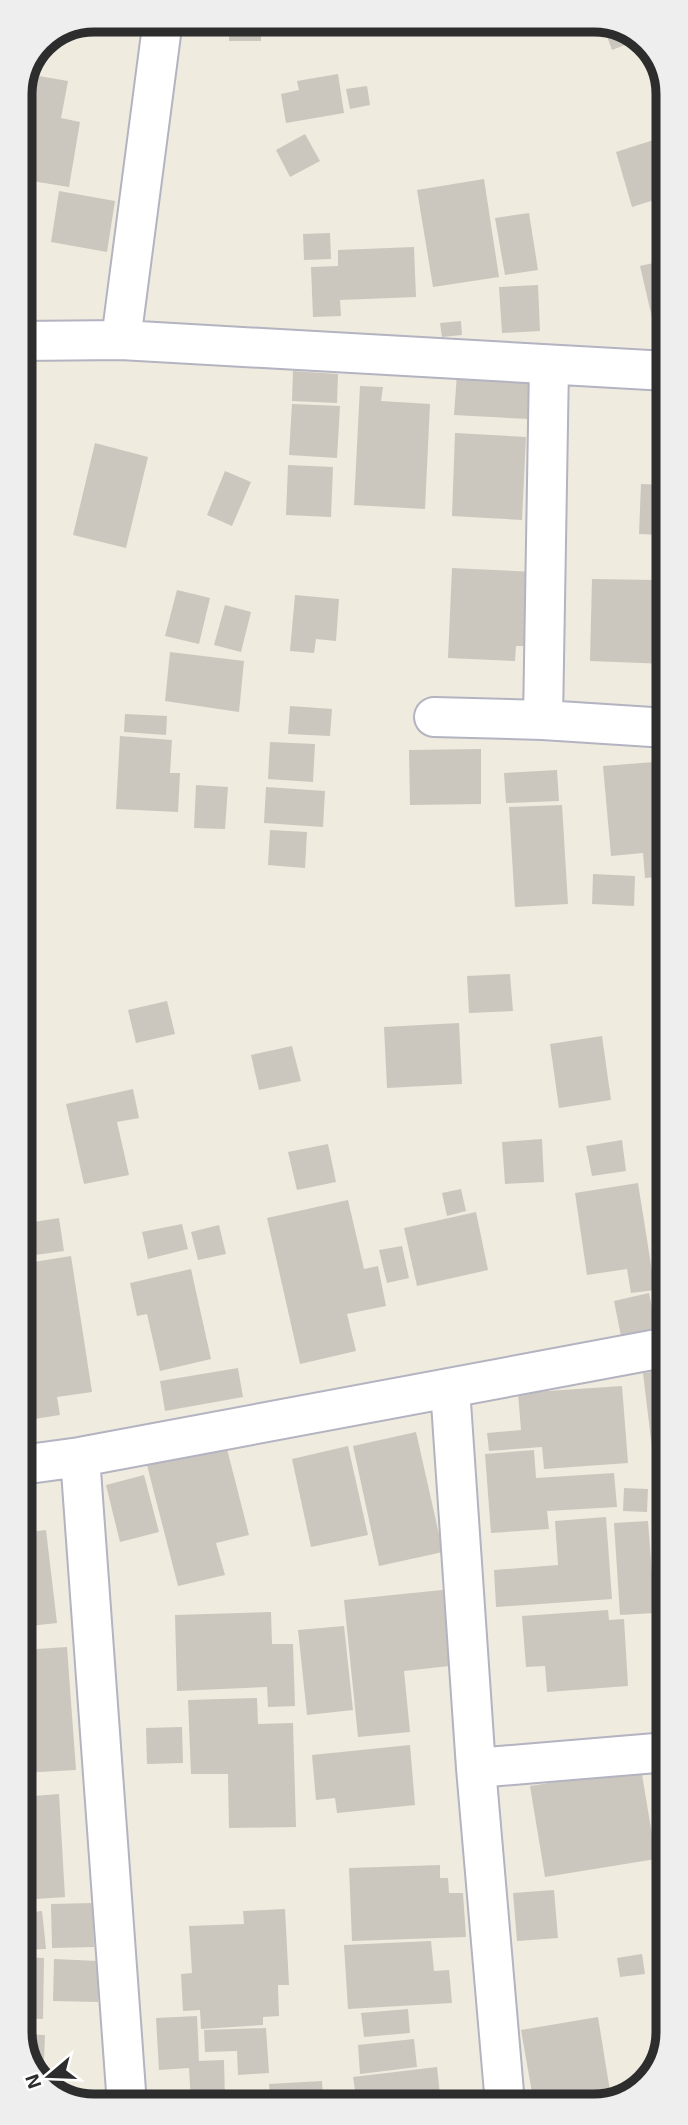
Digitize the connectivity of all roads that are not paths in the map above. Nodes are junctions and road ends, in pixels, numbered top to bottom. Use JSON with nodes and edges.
{"nodes":[{"id":1,"x":161,"y":32,"type":"edge"},
{"id":2,"x":121,"y":340,"type":"junction"},
{"id":3,"x":32,"y":341,"type":"edge"},
{"id":4,"x":549,"y":365,"type":"junction"},
{"id":5,"x":656,"y":370,"type":"edge"},
{"id":6,"x":434,"y":717,"type":"dead end"},
{"id":7,"x":543,"y":720,"type":"junction"},
{"id":8,"x":656,"y":727,"type":"edge"},
{"id":9,"x":656,"y":1349,"type":"edge"},
{"id":10,"x":450,"y":1388,"type":"junction"},
{"id":11,"x":80,"y":1457,"type":"junction"},
{"id":12,"x":32,"y":1464,"type":"edge"},
{"id":13,"x":656,"y":1753,"type":"edge"},
{"id":14,"x":476,"y":1768,"type":"junction"},
{"id":15,"x":126,"y":2093,"type":"edge"},
{"id":16,"x":504,"y":2094,"type":"edge"}],
"edges":[{"from":1,"to":2,"type":"street"},
{"from":2,"to":3,"type":"street"},
{"from":2,"to":4,"type":"street"},
{"from":4,"to":5,"type":"street"},
{"from":4,"to":7,"type":"street"},
{"from":6,"to":7,"type":"street"},
{"from":7,"to":8,"type":"street"},
{"from":9,"to":10,"type":"street"},
{"from":10,"to":11,"type":"street"},
{"from":10,"to":14,"type":"street"},
{"from":11,"to":12,"type":"street"},
{"from":11,"to":15,"type":"street"},
{"from":13,"to":14,"type":"street"},
{"from":14,"to":16,"type":"street"}]}
